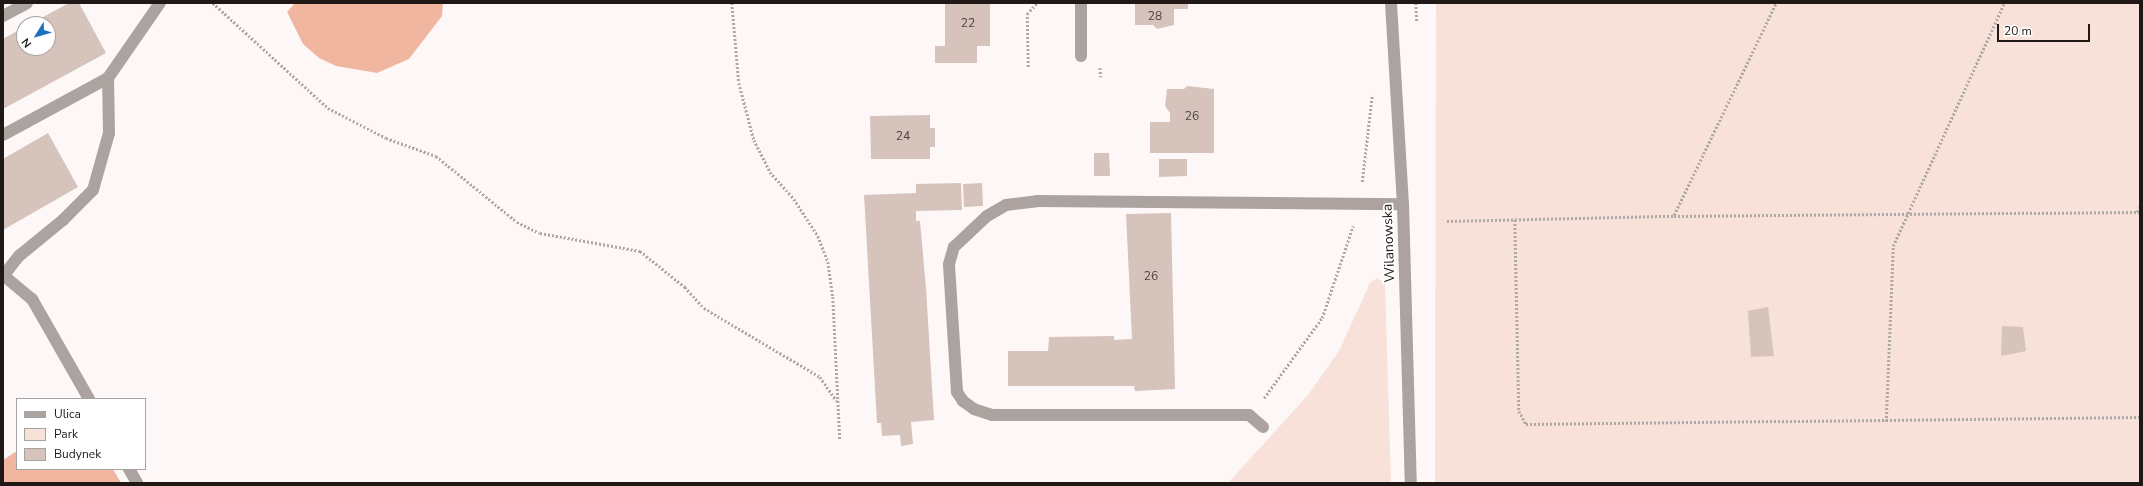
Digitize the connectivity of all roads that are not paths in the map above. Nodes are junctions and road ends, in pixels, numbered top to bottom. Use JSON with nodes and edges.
{"nodes":[{"id":1,"x":27,"y":3,"type":"edge"},
{"id":2,"x":160,"y":3,"type":"edge"},
{"id":3,"x":1081,"y":3,"type":"edge"},
{"id":4,"x":1391,"y":3,"type":"edge"},
{"id":5,"x":3,"y":16,"type":"edge"},
{"id":6,"x":1081,"y":56,"type":"dead end"},
{"id":7,"x":108,"y":78,"type":"junction"},
{"id":8,"x":3,"y":135,"type":"edge"},
{"id":9,"x":1403,"y":204,"type":"junction"},
{"id":10,"x":3,"y":275,"type":"edge"},
{"id":11,"x":88,"y":398,"type":"edge"},
{"id":12,"x":1263,"y":426,"type":"dead end"},
{"id":13,"x":130,"y":470,"type":"edge"},
{"id":14,"x":137,"y":483,"type":"edge"},
{"id":15,"x":1410,"y":483,"type":"edge"}],
"edges":[{"from":1,"to":5,"type":"street"},
{"from":2,"to":7,"type":"street"},
{"from":3,"to":6,"type":"street"},
{"from":4,"to":9,"type":"street","name":"Wilanowska"},
{"from":7,"to":8,"type":"street"},
{"from":7,"to":10,"type":"street"},
{"from":9,"to":12,"type":"street"},
{"from":9,"to":15,"type":"street","name":"Wilanowska"},
{"from":10,"to":11,"type":"street"},
{"from":13,"to":14,"type":"street"}]}
